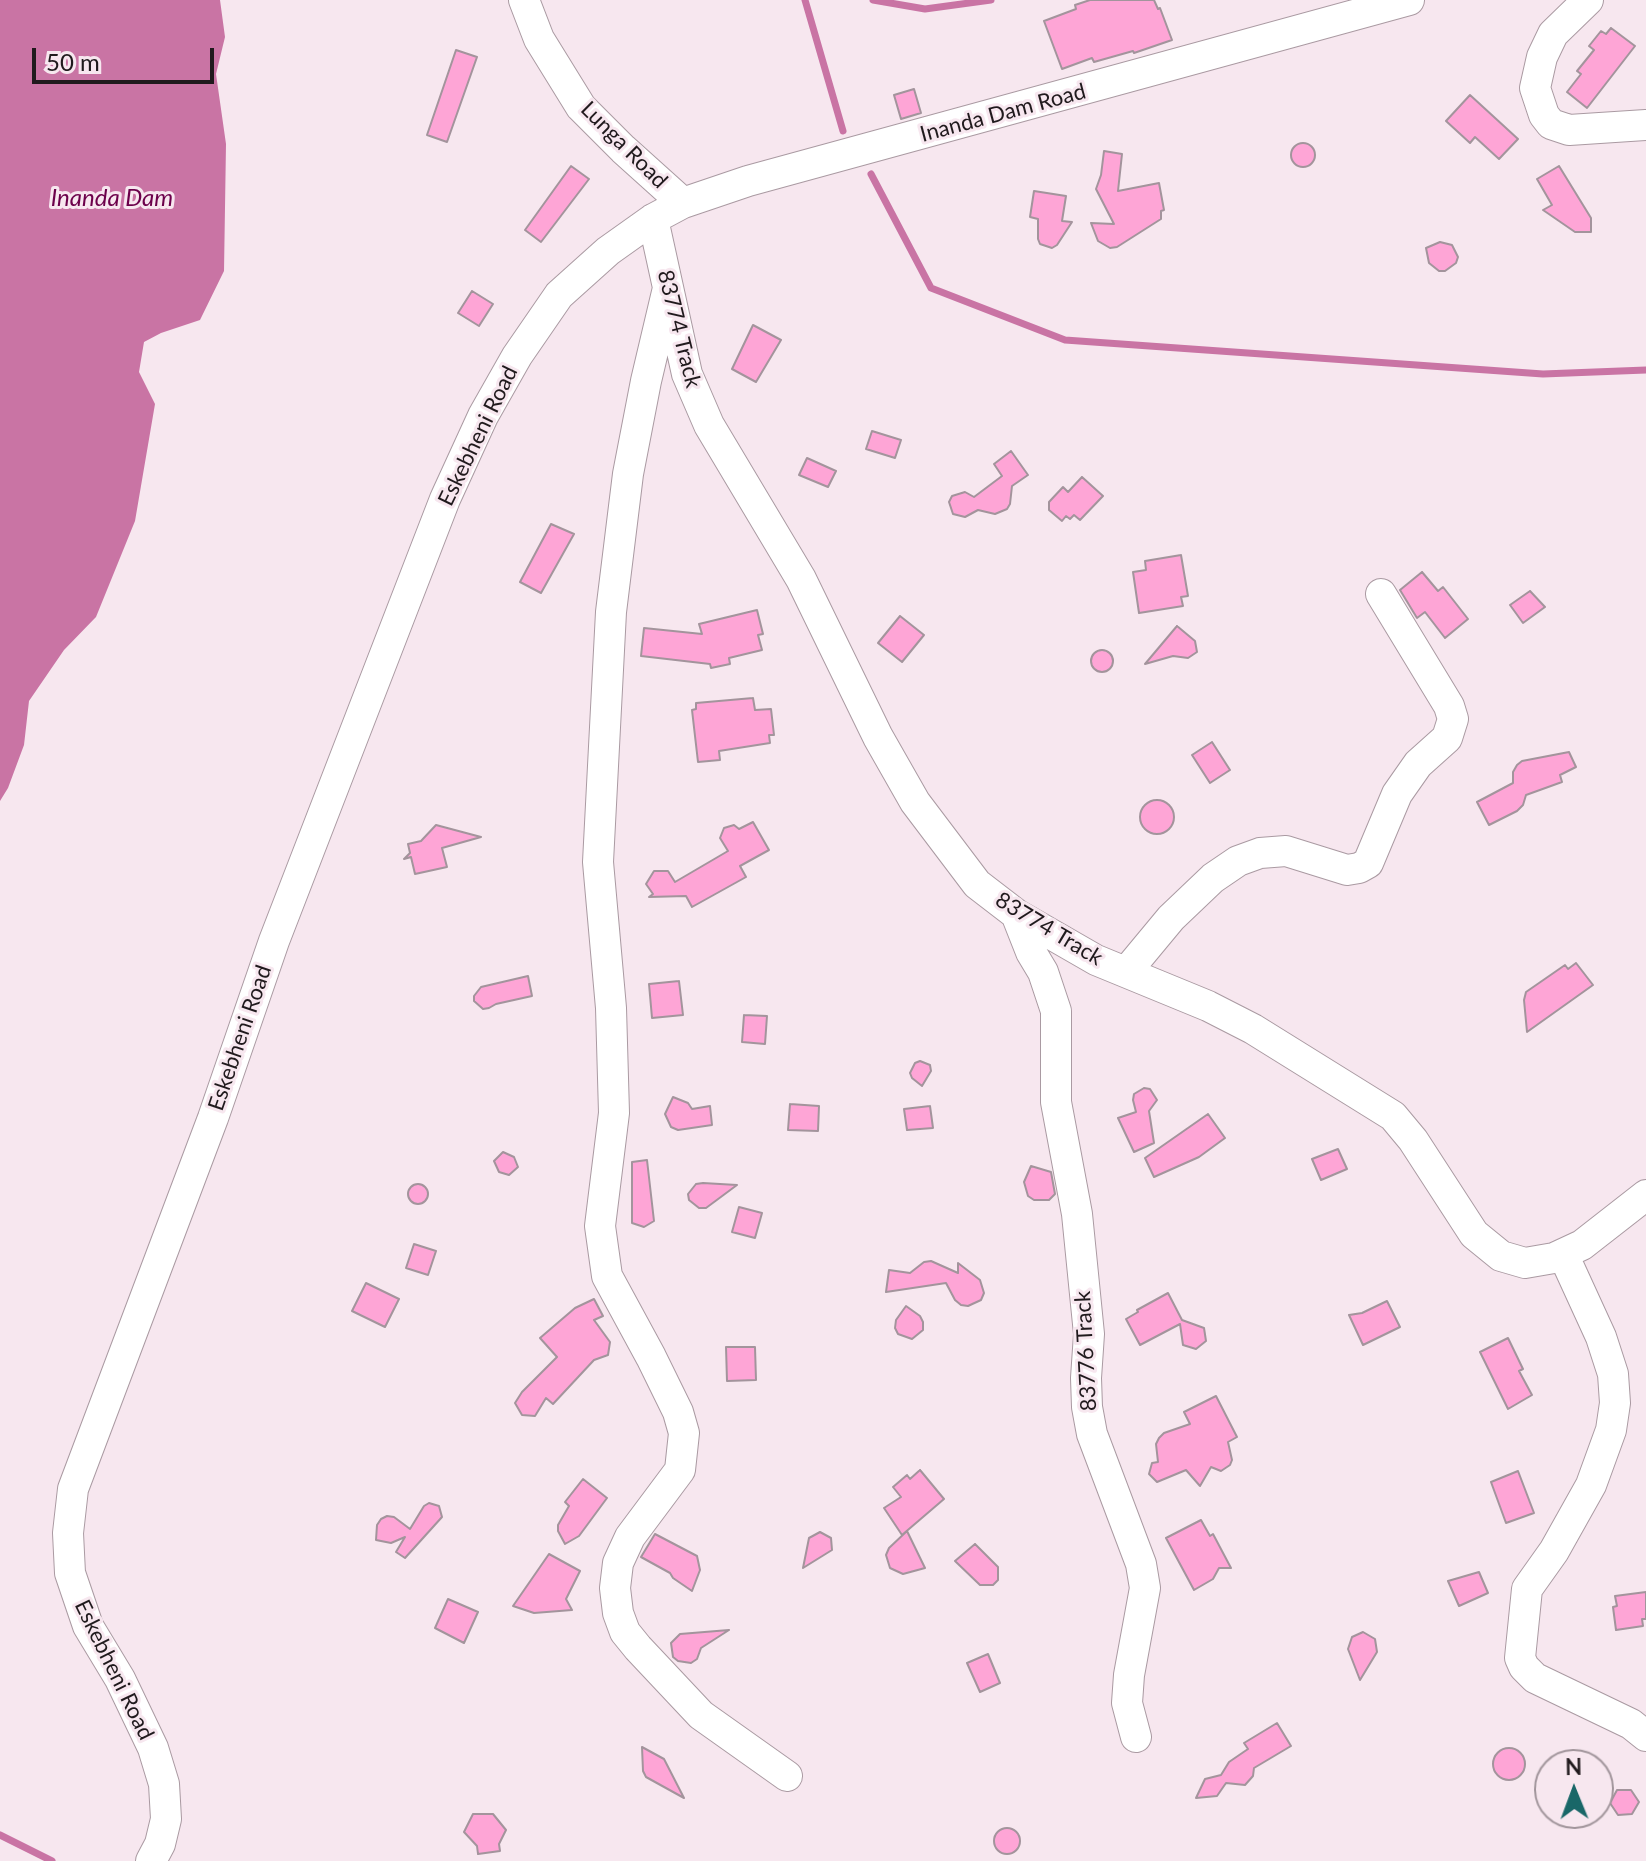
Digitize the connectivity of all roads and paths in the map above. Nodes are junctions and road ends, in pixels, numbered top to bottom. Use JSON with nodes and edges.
{"nodes":[{"id":1,"x":524,"y":0,"type":"edge"},
{"id":2,"x":1409,"y":0,"type":"edge"},
{"id":3,"x":1588,"y":0,"type":"edge"},
{"id":4,"x":1646,"y":125,"type":"edge"},
{"id":5,"x":683,"y":203,"type":"junction"},
{"id":6,"x":653,"y":219,"type":"junction"},
{"id":7,"x":608,"y":251,"type":"joint"},
{"id":8,"x":668,"y":288,"type":"junction"},
{"id":9,"x":1381,"y":594,"type":"dead end"},
{"id":10,"x":1016,"y":914,"type":"junction"},
{"id":11,"x":1127,"y":971,"type":"junction"},
{"id":12,"x":1646,"y":1195,"type":"edge"},
{"id":13,"x":1563,"y":1254,"type":"junction"},
{"id":14,"x":1646,"y":1736,"type":"edge"},
{"id":15,"x":1136,"y":1737,"type":"dead end"},
{"id":16,"x":787,"y":1776,"type":"dead end"},
{"id":17,"x":151,"y":1861,"type":"edge"}],
"edges":[{"from":1,"to":5,"type":"street","name":"Lunga Road"},
{"from":2,"to":5,"type":"street","name":"Inanda Dam Road"},
{"from":3,"to":4,"type":"street"},
{"from":5,"to":6,"type":"street","name":"Inanda Dam Road"},
{"from":6,"to":7,"type":"street","name":"Inanda Dam Road"},
{"from":6,"to":8,"type":"street","name":"83774 Track"},
{"from":7,"to":17,"type":"street","name":"Eskebheni Road"},
{"from":8,"to":10,"type":"street","name":"83774 Track"},
{"from":8,"to":16,"type":"street"},
{"from":9,"to":11,"type":"street"},
{"from":10,"to":11,"type":"street","name":"83774 Track"},
{"from":10,"to":15,"type":"street","name":"83776 Track"},
{"from":11,"to":13,"type":"street","name":"83774 Track"},
{"from":12,"to":13,"type":"street","name":"83774 Track"},
{"from":13,"to":14,"type":"street"}]}
